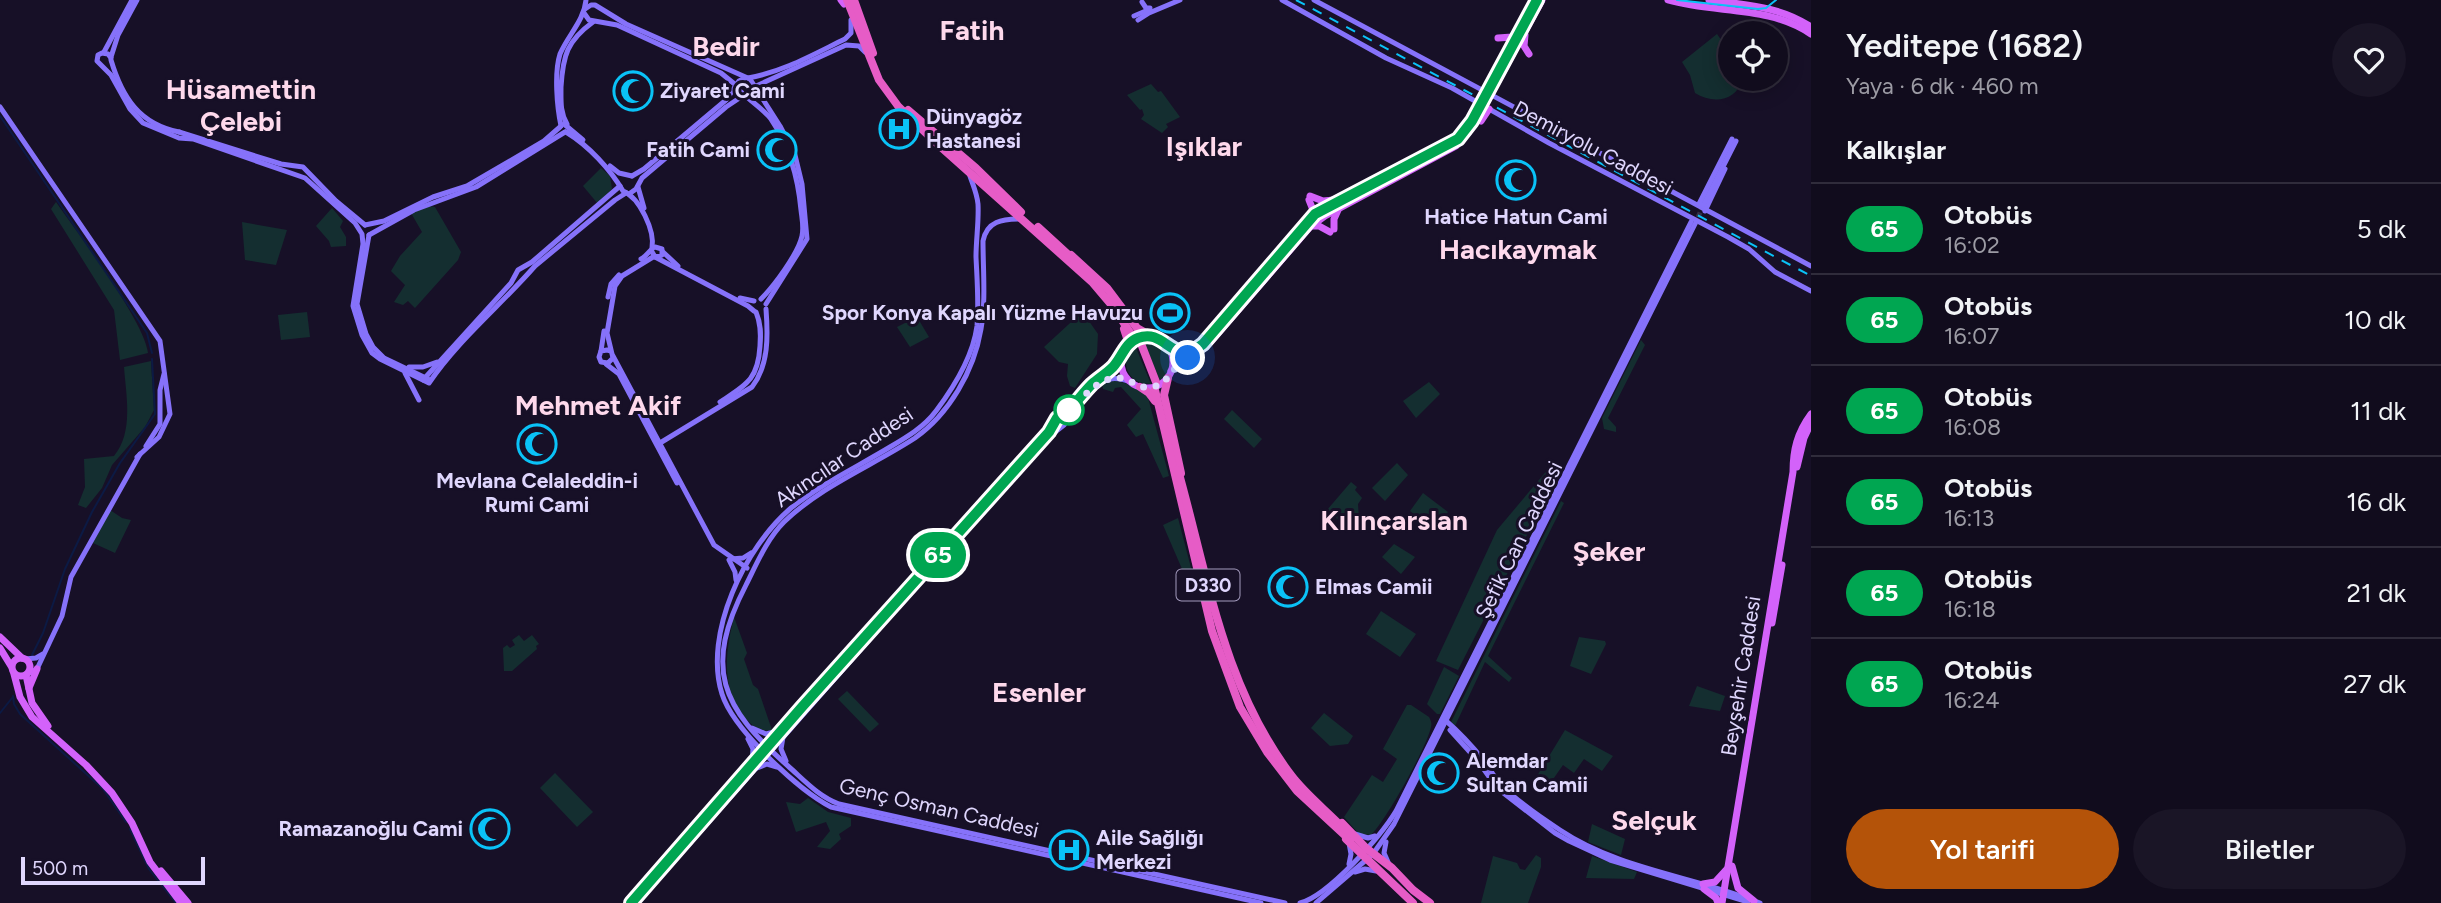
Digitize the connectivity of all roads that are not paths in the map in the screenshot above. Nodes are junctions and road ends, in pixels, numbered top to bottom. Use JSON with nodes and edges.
{"nodes":[{"id":1,"x":134,"y":0,"type":"edge"},
{"id":2,"x":586,"y":0,"type":"edge"},
{"id":3,"x":1174,"y":0,"type":"edge"},
{"id":4,"x":1180,"y":0,"type":"edge"},
{"id":5,"x":1282,"y":0,"type":"edge"},
{"id":6,"x":1314,"y":0,"type":"edge"},
{"id":7,"x":1540,"y":0,"type":"edge"},
{"id":8,"x":1668,"y":0,"type":"edge"},
{"id":9,"x":1709,"y":0,"type":"edge"},
{"id":10,"x":846,"y":1,"type":"edge"},
{"id":11,"x":1142,"y":2,"type":"edge"},
{"id":12,"x":597,"y":5,"type":"edge"},
{"id":13,"x":1153,"y":8,"type":"junction"},
{"id":14,"x":585,"y":11,"type":"junction"},
{"id":15,"x":595,"y":21,"type":"junction"},
{"id":16,"x":855,"y":21,"type":"junction"},
{"id":17,"x":1525,"y":26,"type":"junction"},
{"id":18,"x":1811,"y":27,"type":"edge"},
{"id":19,"x":1811,"y":34,"type":"edge"},
{"id":20,"x":1498,"y":38,"type":"dead end"},
{"id":21,"x":847,"y":42,"type":"junction"},
{"id":22,"x":104,"y":52,"type":"junction"},
{"id":23,"x":1529,"y":54,"type":"dead end"},
{"id":24,"x":872,"y":57,"type":"junction"},
{"id":25,"x":111,"y":59,"type":"junction"},
{"id":26,"x":103,"y":66,"type":"junction"},
{"id":27,"x":746,"y":78,"type":"junction"},
{"id":28,"x":737,"y":86,"type":"junction"},
{"id":29,"x":754,"y":87,"type":"junction"},
{"id":30,"x":1490,"y":91,"type":"tunnel mouth"},
{"id":31,"x":745,"y":95,"type":"junction"},
{"id":32,"x":0,"y":107,"type":"edge"},
{"id":33,"x":1484,"y":108,"type":"junction"},
{"id":34,"x":565,"y":128,"type":"junction"},
{"id":35,"x":181,"y":135,"type":"junction"},
{"id":36,"x":573,"y":137,"type":"junction"},
{"id":37,"x":558,"y":138,"type":"junction"},
{"id":38,"x":1734,"y":140,"type":"dead end"},
{"id":39,"x":1728,"y":150,"type":"junction"},
{"id":40,"x":969,"y":172,"type":"junction"},
{"id":41,"x":629,"y":176,"type":"junction"},
{"id":42,"x":620,"y":185,"type":"junction"},
{"id":43,"x":638,"y":185,"type":"junction"},
{"id":44,"x":627,"y":193,"type":"junction"},
{"id":45,"x":1345,"y":199,"type":"junction"},
{"id":46,"x":1701,"y":207,"type":"junction"},
{"id":47,"x":1339,"y":208,"type":"junction"},
{"id":48,"x":1021,"y":219,"type":"junction"},
{"id":49,"x":1310,"y":223,"type":"junction"},
{"id":50,"x":1693,"y":223,"type":"tunnel mouth"},
{"id":51,"x":977,"y":225,"type":"junction"},
{"id":52,"x":987,"y":229,"type":"junction"},
{"id":53,"x":366,"y":230,"type":"junction"},
{"id":54,"x":662,"y":250,"type":"junction"},
{"id":55,"x":1060,"y":251,"type":"junction"},
{"id":56,"x":653,"y":253,"type":"junction"},
{"id":57,"x":1811,"y":266,"type":"edge"},
{"id":58,"x":519,"y":271,"type":"junction"},
{"id":59,"x":526,"y":278,"type":"junction"},
{"id":60,"x":1811,"y":291,"type":"edge"},
{"id":61,"x":757,"y":300,"type":"junction"},
{"id":62,"x":766,"y":306,"type":"junction"},
{"id":63,"x":755,"y":312,"type":"junction"},
{"id":64,"x":1151,"y":336,"type":"junction"},
{"id":65,"x":1167,"y":346,"type":"junction"},
{"id":66,"x":601,"y":351,"type":"junction"},
{"id":67,"x":1124,"y":351,"type":"junction"},
{"id":68,"x":612,"y":353,"type":"junction"},
{"id":69,"x":1183,"y":356,"type":"junction"},
{"id":70,"x":440,"y":360,"type":"junction"},
{"id":71,"x":606,"y":364,"type":"junction"},
{"id":72,"x":404,"y":370,"type":"junction"},
{"id":73,"x":1170,"y":374,"type":"junction"},
{"id":74,"x":427,"y":380,"type":"junction"},
{"id":75,"x":1136,"y":385,"type":"junction"},
{"id":76,"x":419,"y":400,"type":"dead end"},
{"id":77,"x":1811,"y":414,"type":"edge"},
{"id":78,"x":1061,"y":422,"type":"junction"},
{"id":79,"x":1811,"y":423,"type":"edge"},
{"id":80,"x":658,"y":442,"type":"junction"},
{"id":81,"x":1797,"y":452,"type":"junction"},
{"id":82,"x":1181,"y":492,"type":"junction"},
{"id":83,"x":756,"y":549,"type":"junction"},
{"id":84,"x":750,"y":558,"type":"junction"},
{"id":85,"x":730,"y":560,"type":"junction"},
{"id":86,"x":757,"y":562,"type":"junction"},
{"id":87,"x":744,"y":569,"type":"junction"},
{"id":88,"x":752,"y":573,"type":"junction"},
{"id":89,"x":738,"y":580,"type":"junction"},
{"id":90,"x":746,"y":585,"type":"junction"},
{"id":91,"x":735,"y":587,"type":"junction"},
{"id":92,"x":0,"y":637,"type":"edge"},
{"id":93,"x":11,"y":647,"type":"junction"},
{"id":94,"x":1,"y":649,"type":"edge"},
{"id":95,"x":45,"y":652,"type":"junction"},
{"id":96,"x":24,"y":658,"type":"junction"},
{"id":97,"x":37,"y":668,"type":"junction"},
{"id":98,"x":13,"y":670,"type":"junction"},
{"id":99,"x":27,"y":674,"type":"junction"},
{"id":100,"x":18,"y":689,"type":"junction"},
{"id":101,"x":29,"y":693,"type":"junction"},
{"id":102,"x":1445,"y":721,"type":"junction"},
{"id":103,"x":742,"y":724,"type":"junction"},
{"id":104,"x":784,"y":730,"type":"junction"},
{"id":105,"x":767,"y":751,"type":"junction"},
{"id":106,"x":782,"y":768,"type":"junction"},
{"id":107,"x":752,"y":769,"type":"junction"},
{"id":108,"x":792,"y":769,"type":"junction"},
{"id":109,"x":1384,"y":834,"type":"junction"},
{"id":110,"x":1351,"y":838,"type":"junction"},
{"id":111,"x":1361,"y":853,"type":"junction"},
{"id":112,"x":1368,"y":859,"type":"junction"},
{"id":113,"x":1730,"y":866,"type":"junction"},
{"id":114,"x":1385,"y":869,"type":"junction"},
{"id":115,"x":1350,"y":870,"type":"junction"},
{"id":116,"x":1704,"y":886,"type":"junction"},
{"id":117,"x":1724,"y":897,"type":"edge"},
{"id":118,"x":1755,"y":902,"type":"edge"},
{"id":119,"x":181,"y":903,"type":"edge"},
{"id":120,"x":188,"y":903,"type":"edge"},
{"id":121,"x":631,"y":903,"type":"edge"},
{"id":122,"x":637,"y":903,"type":"edge"},
{"id":123,"x":1261,"y":903,"type":"edge"},
{"id":124,"x":1286,"y":903,"type":"edge"},
{"id":125,"x":1300,"y":903,"type":"edge"},
{"id":126,"x":1316,"y":903,"type":"edge"},
{"id":127,"x":1415,"y":903,"type":"edge"},
{"id":128,"x":1423,"y":903,"type":"edge"},
{"id":129,"x":1430,"y":903,"type":"edge"}],
"edges":[{"from":1,"to":22,"type":"main road"},
{"from":1,"to":25,"type":"main road"},
{"from":2,"to":14,"type":"main road"},
{"from":3,"to":13,"type":"main road"},
{"from":4,"to":13,"type":"main road"},
{"from":5,"to":33,"type":"main road","name":"Demiryolu Caddesi"},
{"from":6,"to":46,"type":"main road","name":"Demiryolu Caddesi"},
{"from":7,"to":17,"type":"main road"},
{"from":8,"to":19,"type":"main road"},
{"from":9,"to":18,"type":"main road"},
{"from":10,"to":16,"type":"highway"},
{"from":10,"to":24,"type":"highway"},
{"from":11,"to":13,"type":"main road"},
{"from":12,"to":14,"type":"main road"},
{"from":12,"to":15,"type":"main road"},
{"from":12,"to":27,"type":"main road"},
{"from":14,"to":15,"type":"main road"},
{"from":14,"to":34,"type":"main road"},
{"from":15,"to":28,"type":"main road"},
{"from":15,"to":34,"type":"main road"},
{"from":16,"to":21,"type":"main road"},
{"from":16,"to":24,"type":"highway"},
{"from":17,"to":20,"type":"main road"},
{"from":17,"to":23,"type":"main road"},
{"from":17,"to":30,"type":"main road"},
{"from":21,"to":24,"type":"main road"},
{"from":21,"to":27,"type":"main road"},
{"from":21,"to":29,"type":"main road"},
{"from":22,"to":25,"type":"main road"},
{"from":22,"to":26,"type":"main road"},
{"from":24,"to":40,"type":"highway","number":"D330"},
{"from":24,"to":55,"type":"highway","number":"D330"},
{"from":25,"to":26,"type":"main road"},
{"from":25,"to":35,"type":"main road"},
{"from":26,"to":35,"type":"main road"},
{"from":27,"to":28,"type":"main road"},
{"from":27,"to":29,"type":"main road"},
{"from":28,"to":31,"type":"main road"},
{"from":28,"to":41,"type":"main road"},
{"from":29,"to":31,"type":"main road"},
{"from":29,"to":62,"type":"main road"},
{"from":31,"to":43,"type":"main road"},
{"from":31,"to":61,"type":"main road"},
{"from":32,"to":95,"type":"main road"},
{"from":33,"to":45,"type":"main road"},
{"from":33,"to":47,"type":"main road"},
{"from":33,"to":60,"type":"main road","name":"Demiryolu Caddesi"},
{"from":34,"to":36,"type":"main road"},
{"from":34,"to":37,"type":"main road"},
{"from":34,"to":41,"type":"main road"},
{"from":34,"to":53,"type":"main road"},
{"from":35,"to":53,"type":"main road"},
{"from":36,"to":37,"type":"main road"},
{"from":36,"to":42,"type":"main road"},
{"from":37,"to":53,"type":"main road"},
{"from":38,"to":39,"type":"main road"},
{"from":39,"to":46,"type":"main road"},
{"from":39,"to":46,"type":"main road"},
{"from":40,"to":48,"type":"highway","number":"D330"},
{"from":40,"to":51,"type":"main road","name":"Akıncılar Caddesi"},
{"from":41,"to":42,"type":"main road"},
{"from":41,"to":43,"type":"main road"},
{"from":42,"to":44,"type":"main road"},
{"from":42,"to":58,"type":"main road"},
{"from":43,"to":44,"type":"main road"},
{"from":43,"to":54,"type":"main road"},
{"from":44,"to":56,"type":"main road"},
{"from":44,"to":59,"type":"main road"},
{"from":45,"to":49,"type":"main road"},
{"from":45,"to":49,"type":"main road"},
{"from":46,"to":57,"type":"main road","name":"Demiryolu Caddesi"},
{"from":47,"to":49,"type":"main road"},
{"from":47,"to":49,"type":"main road"},
{"from":48,"to":52,"type":"main road"},
{"from":48,"to":55,"type":"highway","number":"D330"},
{"from":49,"to":69,"type":"main road"},
{"from":50,"to":102,"type":"main road","name":"Şefik Can Caddesi"},
{"from":51,"to":52,"type":"main road"},
{"from":51,"to":83,"type":"main road","name":"Akıncılar Caddesi"},
{"from":52,"to":86,"type":"main road","name":"Akıncılar Caddesi"},
{"from":53,"to":72,"type":"main road"},
{"from":54,"to":56,"type":"main road"},
{"from":54,"to":61,"type":"main road"},
{"from":55,"to":64,"type":"highway"},
{"from":55,"to":67,"type":"highway"},
{"from":55,"to":82,"type":"highway","number":"D330"},
{"from":56,"to":63,"type":"main road"},
{"from":56,"to":66,"type":"main road"},
{"from":56,"to":68,"type":"main road"},
{"from":58,"to":59,"type":"main road"},
{"from":58,"to":70,"type":"main road"},
{"from":59,"to":74,"type":"main road"},
{"from":61,"to":62,"type":"main road"},
{"from":61,"to":63,"type":"main road"},
{"from":62,"to":63,"type":"main road"},
{"from":62,"to":80,"type":"main road"},
{"from":63,"to":80,"type":"main road"},
{"from":64,"to":65,"type":"main road"},
{"from":64,"to":67,"type":"main road"},
{"from":65,"to":69,"type":"main road"},
{"from":65,"to":73,"type":"main road"},
{"from":66,"to":68,"type":"main road"},
{"from":66,"to":71,"type":"main road"},
{"from":67,"to":75,"type":"main road"},
{"from":67,"to":78,"type":"main road"},
{"from":68,"to":71,"type":"main road"},
{"from":68,"to":80,"type":"main road"},
{"from":69,"to":73,"type":"main road"},
{"from":70,"to":72,"type":"main road"},
{"from":70,"to":74,"type":"main road"},
{"from":71,"to":80,"type":"main road"},
{"from":72,"to":74,"type":"main road"},
{"from":72,"to":76,"type":"main road"},
{"from":73,"to":75,"type":"main road"},
{"from":73,"to":82,"type":"highway"},
{"from":75,"to":78,"type":"main road"},
{"from":75,"to":82,"type":"highway"},
{"from":77,"to":81,"type":"main road"},
{"from":78,"to":104,"type":"main road"},
{"from":79,"to":81,"type":"main road","name":"Beyşehir Caddesi"},
{"from":80,"to":85,"type":"main road"},
{"from":81,"to":113,"type":"main road","name":"Beyşehir Caddesi"},
{"from":82,"to":110,"type":"highway","number":"D330"},
{"from":82,"to":110,"type":"highway","number":"D330"},
{"from":83,"to":84,"type":"main road","name":"Akıncılar Caddesi"},
{"from":83,"to":85,"type":"main road"},
{"from":84,"to":86,"type":"main road"},
{"from":84,"to":87,"type":"main road","name":"Akıncılar Caddesi"},
{"from":85,"to":87,"type":"main road"},
{"from":85,"to":91,"type":"main road"},
{"from":86,"to":88,"type":"main road","name":"Akıncılar Caddesi"},
{"from":87,"to":88,"type":"main road"},
{"from":87,"to":89,"type":"main road","name":"Akıncılar Caddesi"},
{"from":88,"to":90,"type":"main road","name":"Akıncılar Caddesi"},
{"from":89,"to":90,"type":"main road"},
{"from":89,"to":91,"type":"main road","name":"Akıncılar Caddesi"},
{"from":90,"to":103,"type":"main road","name":"Akıncılar Caddesi"},
{"from":91,"to":103,"type":"main road","name":"Akıncılar Caddesi"},
{"from":92,"to":93,"type":"main road"},
{"from":93,"to":94,"type":"main road"},
{"from":93,"to":96,"type":"main road"},
{"from":94,"to":98,"type":"main road"},
{"from":95,"to":96,"type":"main road"},
{"from":95,"to":97,"type":"main road"},
{"from":96,"to":98,"type":"main road"},
{"from":96,"to":99,"type":"main road"},
{"from":97,"to":99,"type":"main road"},
{"from":97,"to":101,"type":"main road"},
{"from":98,"to":99,"type":"main road"},
{"from":98,"to":100,"type":"main road"},
{"from":99,"to":101,"type":"main road"},
{"from":100,"to":101,"type":"main road"},
{"from":100,"to":119,"type":"main road"},
{"from":101,"to":120,"type":"main road"},
{"from":102,"to":109,"type":"main road","name":"Şefik Can Caddesi"},
{"from":102,"to":116,"type":"main road"},
{"from":103,"to":104,"type":"main road"},
{"from":103,"to":105,"type":"main road","name":"Akıncılar Caddesi"},
{"from":103,"to":107,"type":"main road"},
{"from":104,"to":105,"type":"main road"},
{"from":104,"to":108,"type":"main road"},
{"from":105,"to":106,"type":"main road","name":"Genç Osman Caddesi"},
{"from":105,"to":107,"type":"main road"},
{"from":105,"to":108,"type":"main road","name":"Genç Osman Caddesi"},
{"from":106,"to":107,"type":"main road"},
{"from":106,"to":123,"type":"main road","name":"Genç Osman Caddesi"},
{"from":107,"to":121,"type":"main road"},
{"from":107,"to":122,"type":"main road"},
{"from":108,"to":124,"type":"main road","name":"Genç Osman Caddesi"},
{"from":109,"to":110,"type":"main road"},
{"from":109,"to":111,"type":"main road","name":"Şefik Can Caddesi"},
{"from":109,"to":112,"type":"main road","name":"Şefik Can Caddesi"},
{"from":109,"to":114,"type":"main road"},
{"from":110,"to":111,"type":"highway"},
{"from":110,"to":115,"type":"main road"},
{"from":111,"to":112,"type":"highway"},
{"from":111,"to":115,"type":"main road"},
{"from":112,"to":114,"type":"highway"},
{"from":112,"to":115,"type":"main road"},
{"from":113,"to":116,"type":"main road"},
{"from":113,"to":117,"type":"main road","name":"Beyşehir Caddesi"},
{"from":113,"to":118,"type":"main road"},
{"from":114,"to":115,"type":"main road"},
{"from":114,"to":127,"type":"highway"},
{"from":114,"to":128,"type":"highway"},
{"from":114,"to":129,"type":"highway"},
{"from":115,"to":125,"type":"main road"},
{"from":115,"to":126,"type":"main road"},
{"from":116,"to":117,"type":"main road"},
{"from":116,"to":117,"type":"main road"},
{"from":117,"to":118,"type":"main road"}]}
